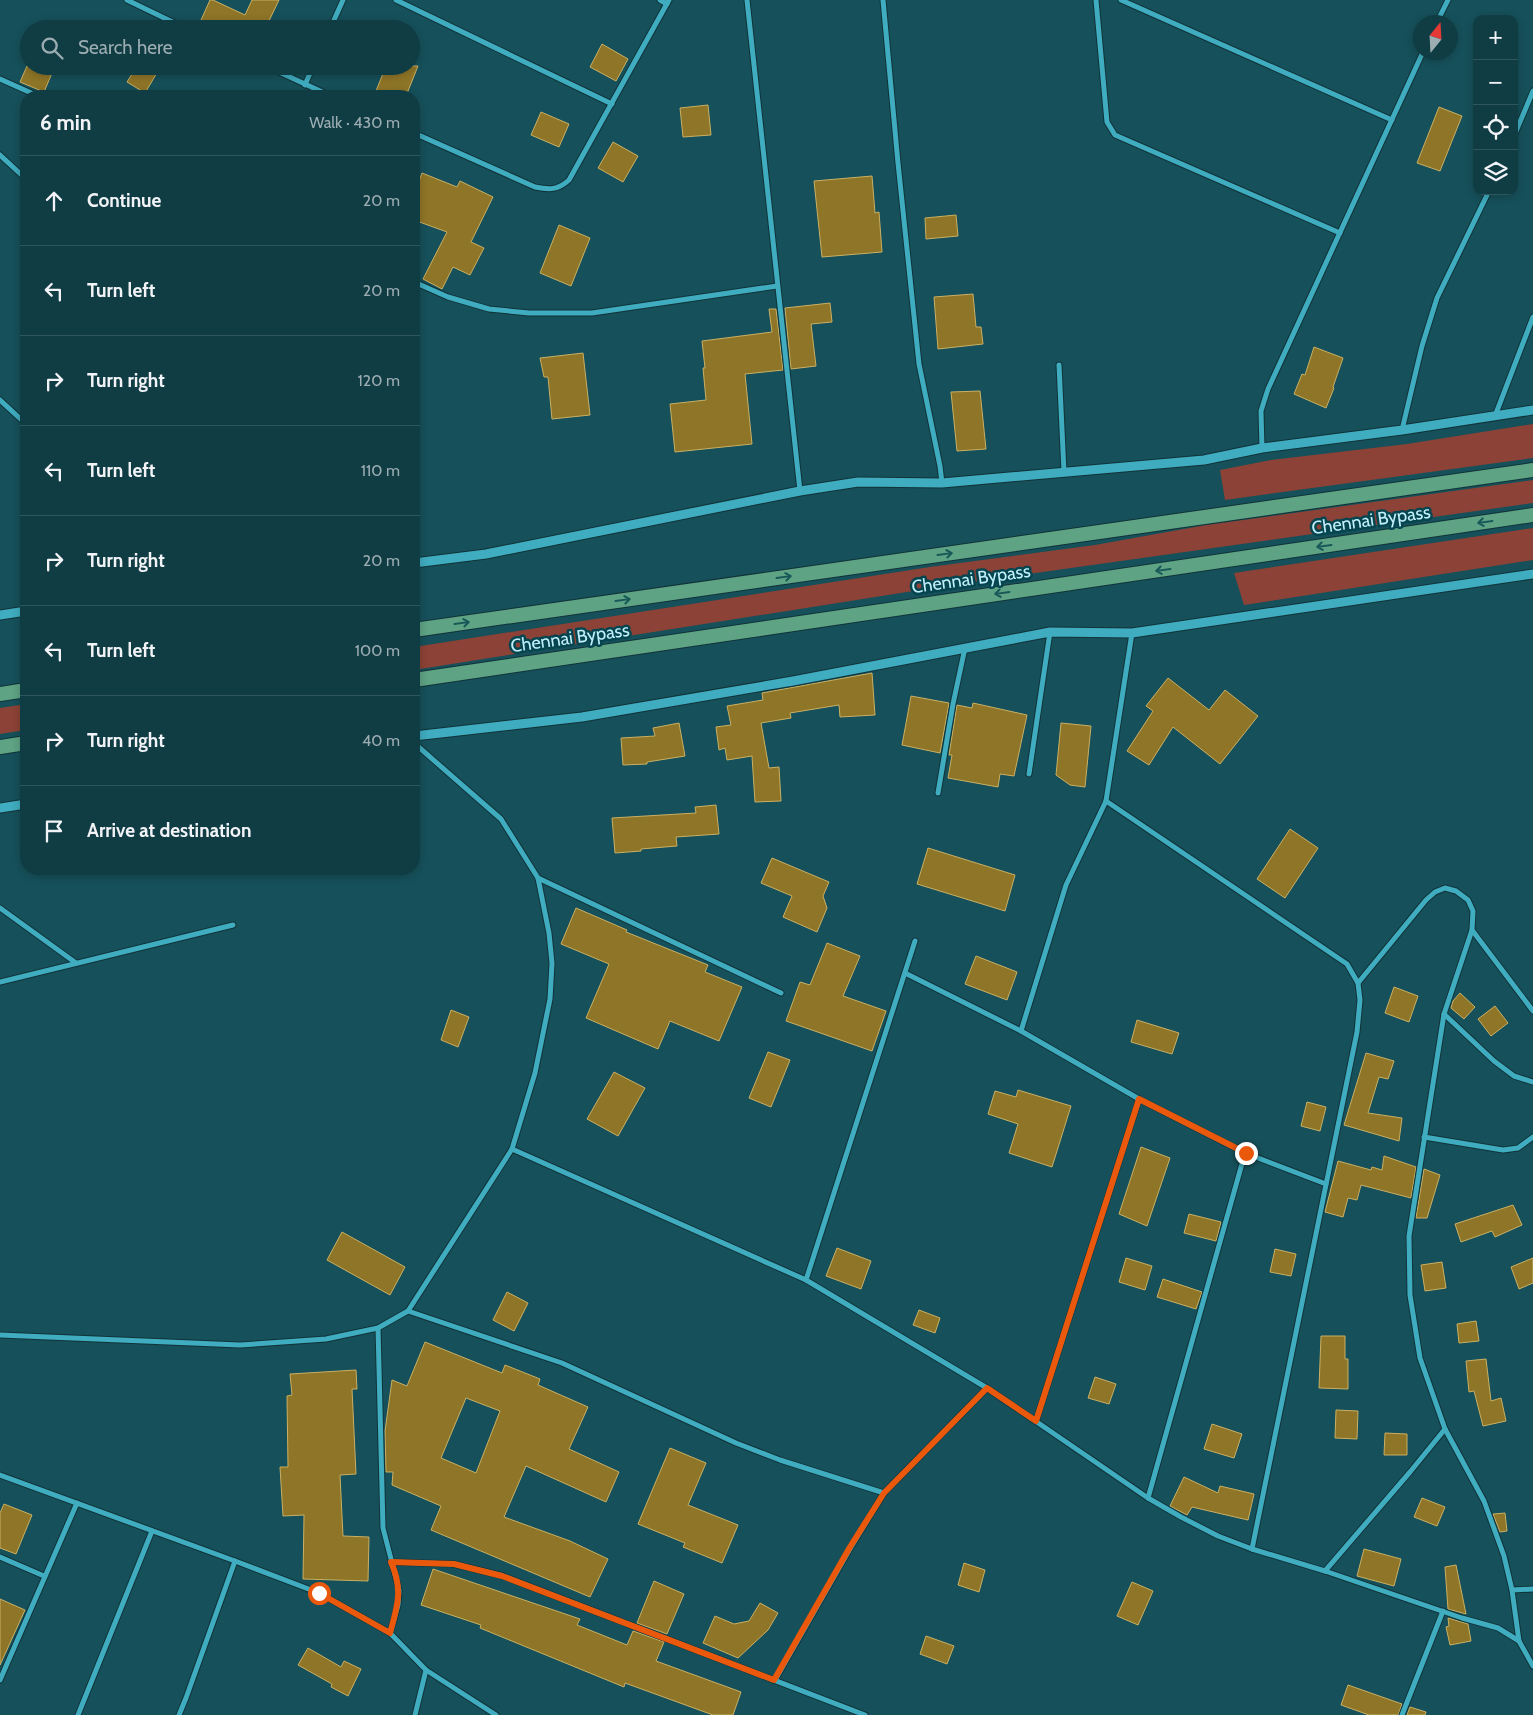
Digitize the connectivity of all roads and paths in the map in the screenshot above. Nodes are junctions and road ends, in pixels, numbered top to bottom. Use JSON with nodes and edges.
{"nodes":[{"id":1,"x":127,"y":0,"type":"edge"},
{"id":2,"x":343,"y":0,"type":"edge"},
{"id":3,"x":396,"y":0,"type":"edge"},
{"id":4,"x":660,"y":0,"type":"edge"},
{"id":5,"x":747,"y":0,"type":"edge"},
{"id":6,"x":883,"y":0,"type":"edge"},
{"id":7,"x":1096,"y":0,"type":"edge"},
{"id":8,"x":1121,"y":0,"type":"edge"},
{"id":9,"x":1448,"y":0,"type":"edge"},
{"id":10,"x":668,"y":2,"type":"edge"},
{"id":11,"x":1440,"y":15,"type":"edge"},
{"id":12,"x":168,"y":20,"type":"edge"},
{"id":13,"x":334,"y":20,"type":"edge"},
{"id":14,"x":1419,"y":60,"type":"edge"},
{"id":15,"x":286,"y":75,"type":"edge"},
{"id":16,"x":309,"y":75,"type":"edge"},
{"id":17,"x":0,"y":79,"type":"edge"},
{"id":18,"x":305,"y":84,"type":"junction"},
{"id":19,"x":25,"y":90,"type":"edge"},
{"id":20,"x":318,"y":90,"type":"edge"},
{"id":21,"x":1533,"y":91,"type":"edge"},
{"id":22,"x":612,"y":104,"type":"junction"},
{"id":23,"x":1392,"y":120,"type":"junction"},
{"id":24,"x":1518,"y":127,"type":"edge"},
{"id":25,"x":420,"y":136,"type":"edge"},
{"id":26,"x":0,"y":156,"type":"edge"},
{"id":27,"x":20,"y":174,"type":"edge"},
{"id":28,"x":1487,"y":195,"type":"edge"},
{"id":29,"x":1340,"y":233,"type":"junction"},
{"id":30,"x":420,"y":285,"type":"edge"},
{"id":31,"x":777,"y":286,"type":"junction"},
{"id":32,"x":1533,"y":317,"type":"edge"},
{"id":33,"x":1059,"y":365,"type":"dead end"},
{"id":34,"x":0,"y":400,"type":"edge"},
{"id":35,"x":1533,"y":410,"type":"edge"},
{"id":36,"x":1496,"y":416,"type":"junction"},
{"id":37,"x":20,"y":418,"type":"edge"},
{"id":38,"x":1402,"y":430,"type":"junction"},
{"id":39,"x":1262,"y":448,"type":"junction"},
{"id":40,"x":1533,"y":470,"type":"edge"},
{"id":41,"x":1064,"y":472,"type":"junction"},
{"id":42,"x":942,"y":483,"type":"junction"},
{"id":43,"x":800,"y":491,"type":"junction"},
{"id":44,"x":1533,"y":515,"type":"edge"},
{"id":45,"x":420,"y":562,"type":"edge"},
{"id":46,"x":1533,"y":574,"type":"edge"},
{"id":47,"x":20,"y":612,"type":"edge"},
{"id":48,"x":0,"y":615,"type":"edge"},
{"id":49,"x":420,"y":629,"type":"edge"},
{"id":50,"x":1050,"y":632,"type":"junction"},
{"id":51,"x":1132,"y":633,"type":"junction"},
{"id":52,"x":965,"y":648,"type":"junction"},
{"id":53,"x":420,"y":679,"type":"edge"},
{"id":54,"x":20,"y":691,"type":"edge"},
{"id":55,"x":0,"y":694,"type":"edge"},
{"id":56,"x":420,"y":735,"type":"edge"},
{"id":57,"x":20,"y":744,"type":"edge"},
{"id":58,"x":0,"y":747,"type":"edge"},
{"id":59,"x":420,"y":748,"type":"edge"},
{"id":60,"x":1029,"y":774,"type":"dead end"},
{"id":61,"x":938,"y":793,"type":"dead end"},
{"id":62,"x":1106,"y":801,"type":"junction"},
{"id":63,"x":20,"y":805,"type":"edge"},
{"id":64,"x":0,"y":808,"type":"edge"},
{"id":65,"x":538,"y":878,"type":"junction"},
{"id":66,"x":0,"y":908,"type":"edge"},
{"id":67,"x":233,"y":925,"type":"dead end"},
{"id":68,"x":1472,"y":930,"type":"junction"},
{"id":69,"x":915,"y":941,"type":"dead end"},
{"id":70,"x":76,"y":963,"type":"junction"},
{"id":71,"x":905,"y":973,"type":"junction"},
{"id":72,"x":0,"y":982,"type":"edge"},
{"id":73,"x":1358,"y":983,"type":"junction"},
{"id":74,"x":781,"y":993,"type":"dead end"},
{"id":75,"x":1533,"y":1011,"type":"edge"},
{"id":76,"x":1444,"y":1014,"type":"junction"},
{"id":77,"x":1021,"y":1031,"type":"junction"},
{"id":78,"x":1533,"y":1082,"type":"edge"},
{"id":79,"x":1139,"y":1099,"type":"junction"},
{"id":80,"x":1533,"y":1137,"type":"edge"},
{"id":81,"x":1424,"y":1138,"type":"junction"},
{"id":82,"x":512,"y":1149,"type":"junction"},
{"id":83,"x":1246,"y":1153,"type":"junction"},
{"id":84,"x":1326,"y":1184,"type":"junction"},
{"id":85,"x":806,"y":1280,"type":"junction"},
{"id":86,"x":408,"y":1311,"type":"junction"},
{"id":87,"x":378,"y":1328,"type":"junction"},
{"id":88,"x":0,"y":1335,"type":"edge"},
{"id":89,"x":987,"y":1388,"type":"junction"},
{"id":90,"x":1036,"y":1421,"type":"junction"},
{"id":91,"x":1445,"y":1428,"type":"junction"},
{"id":92,"x":0,"y":1475,"type":"edge"},
{"id":93,"x":884,"y":1493,"type":"junction"},
{"id":94,"x":1148,"y":1498,"type":"junction"},
{"id":95,"x":77,"y":1503,"type":"junction"},
{"id":96,"x":152,"y":1530,"type":"junction"},
{"id":97,"x":1252,"y":1549,"type":"junction"},
{"id":98,"x":0,"y":1557,"type":"edge"},
{"id":99,"x":235,"y":1561,"type":"junction"},
{"id":100,"x":391,"y":1562,"type":"junction"},
{"id":101,"x":1325,"y":1571,"type":"junction"},
{"id":102,"x":44,"y":1576,"type":"junction"},
{"id":103,"x":1533,"y":1589,"type":"edge"},
{"id":104,"x":1512,"y":1590,"type":"junction"},
{"id":105,"x":1443,"y":1611,"type":"junction"},
{"id":106,"x":390,"y":1633,"type":"junction"},
{"id":107,"x":1519,"y":1641,"type":"junction"},
{"id":108,"x":1533,"y":1666,"type":"edge"},
{"id":109,"x":426,"y":1670,"type":"junction"},
{"id":110,"x":0,"y":1680,"type":"edge"},
{"id":111,"x":774,"y":1680,"type":"junction"},
{"id":112,"x":78,"y":1715,"type":"edge"},
{"id":113,"x":179,"y":1715,"type":"edge"},
{"id":114,"x":414,"y":1715,"type":"edge"},
{"id":115,"x":496,"y":1715,"type":"edge"},
{"id":116,"x":865,"y":1715,"type":"edge"},
{"id":117,"x":1402,"y":1715,"type":"edge"}],
"edges":[{"from":1,"to":12,"type":"street"},
{"from":2,"to":13,"type":"street"},
{"from":3,"to":22,"type":"street"},
{"from":4,"to":10,"type":"street"},
{"from":5,"to":31,"type":"street"},
{"from":6,"to":42,"type":"street"},
{"from":7,"to":29,"type":"street"},
{"from":8,"to":23,"type":"street"},
{"from":9,"to":11,"type":"street"},
{"from":10,"to":22,"type":"street"},
{"from":14,"to":23,"type":"street"},
{"from":15,"to":18,"type":"street"},
{"from":16,"to":18,"type":"street"},
{"from":17,"to":19,"type":"street"},
{"from":18,"to":20,"type":"street"},
{"from":21,"to":24,"type":"street"},
{"from":22,"to":25,"type":"street"},
{"from":23,"to":29,"type":"street"},
{"from":26,"to":27,"type":"street"},
{"from":28,"to":38,"type":"street"},
{"from":29,"to":39,"type":"street"},
{"from":30,"to":31,"type":"street"},
{"from":31,"to":43,"type":"street"},
{"from":32,"to":36,"type":"street"},
{"from":33,"to":41,"type":"street"},
{"from":34,"to":37,"type":"street"},
{"from":35,"to":36,"type":"street"},
{"from":36,"to":38,"type":"street"},
{"from":38,"to":39,"type":"street"},
{"from":39,"to":41,"type":"street"},
{"from":49,"to":40,"type":"highway","name":"Chennai Bypass","one_way":true},
{"from":41,"to":42,"type":"street"},
{"from":42,"to":43,"type":"street"},
{"from":43,"to":45,"type":"street"},
{"from":44,"to":53,"type":"highway","name":"Chennai Bypass","one_way":true},
{"from":46,"to":51,"type":"street"},
{"from":47,"to":48,"type":"street"},
{"from":50,"to":51,"type":"street"},
{"from":50,"to":52,"type":"street"},
{"from":50,"to":60,"type":"street"},
{"from":51,"to":62,"type":"street"},
{"from":52,"to":56,"type":"street"},
{"from":52,"to":61,"type":"street"},
{"from":54,"to":55,"type":"highway"},
{"from":57,"to":58,"type":"highway"},
{"from":59,"to":65,"type":"street"},
{"from":62,"to":73,"type":"street"},
{"from":62,"to":77,"type":"street"},
{"from":63,"to":64,"type":"street"},
{"from":65,"to":74,"type":"street"},
{"from":65,"to":82,"type":"street"},
{"from":66,"to":70,"type":"street"},
{"from":67,"to":70,"type":"street"},
{"from":68,"to":73,"type":"street"},
{"from":68,"to":75,"type":"street"},
{"from":68,"to":76,"type":"street"},
{"from":69,"to":71,"type":"street"},
{"from":70,"to":72,"type":"street"},
{"from":71,"to":77,"type":"street"},
{"from":71,"to":85,"type":"street"},
{"from":73,"to":84,"type":"street"},
{"from":76,"to":78,"type":"street"},
{"from":76,"to":81,"type":"street"},
{"from":77,"to":79,"type":"street"},
{"from":79,"to":83,"type":"street"},
{"from":79,"to":90,"type":"street"},
{"from":80,"to":81,"type":"street"},
{"from":81,"to":91,"type":"street"},
{"from":82,"to":85,"type":"street"},
{"from":82,"to":86,"type":"street"},
{"from":83,"to":84,"type":"street"},
{"from":83,"to":94,"type":"street"},
{"from":84,"to":97,"type":"street"},
{"from":85,"to":89,"type":"street"},
{"from":86,"to":87,"type":"street"},
{"from":86,"to":93,"type":"street"},
{"from":87,"to":88,"type":"street"},
{"from":87,"to":100,"type":"street"},
{"from":89,"to":90,"type":"street"},
{"from":89,"to":93,"type":"street"},
{"from":90,"to":94,"type":"street"},
{"from":91,"to":101,"type":"street"},
{"from":91,"to":104,"type":"street"},
{"from":92,"to":95,"type":"street"},
{"from":93,"to":111,"type":"street"},
{"from":94,"to":97,"type":"street"},
{"from":95,"to":96,"type":"street"},
{"from":95,"to":102,"type":"street"},
{"from":96,"to":99,"type":"street"},
{"from":96,"to":112,"type":"street"},
{"from":97,"to":101,"type":"street"},
{"from":98,"to":102,"type":"street"},
{"from":99,"to":106,"type":"street"},
{"from":99,"to":113,"type":"street"},
{"from":100,"to":106,"type":"street"},
{"from":100,"to":111,"type":"street"},
{"from":101,"to":105,"type":"street"},
{"from":102,"to":110,"type":"street"},
{"from":103,"to":104,"type":"street"},
{"from":104,"to":107,"type":"street"},
{"from":105,"to":107,"type":"street"},
{"from":105,"to":117,"type":"street"},
{"from":106,"to":109,"type":"street"},
{"from":107,"to":108,"type":"street"},
{"from":109,"to":114,"type":"street"},
{"from":109,"to":115,"type":"street"},
{"from":111,"to":116,"type":"street"}]}
